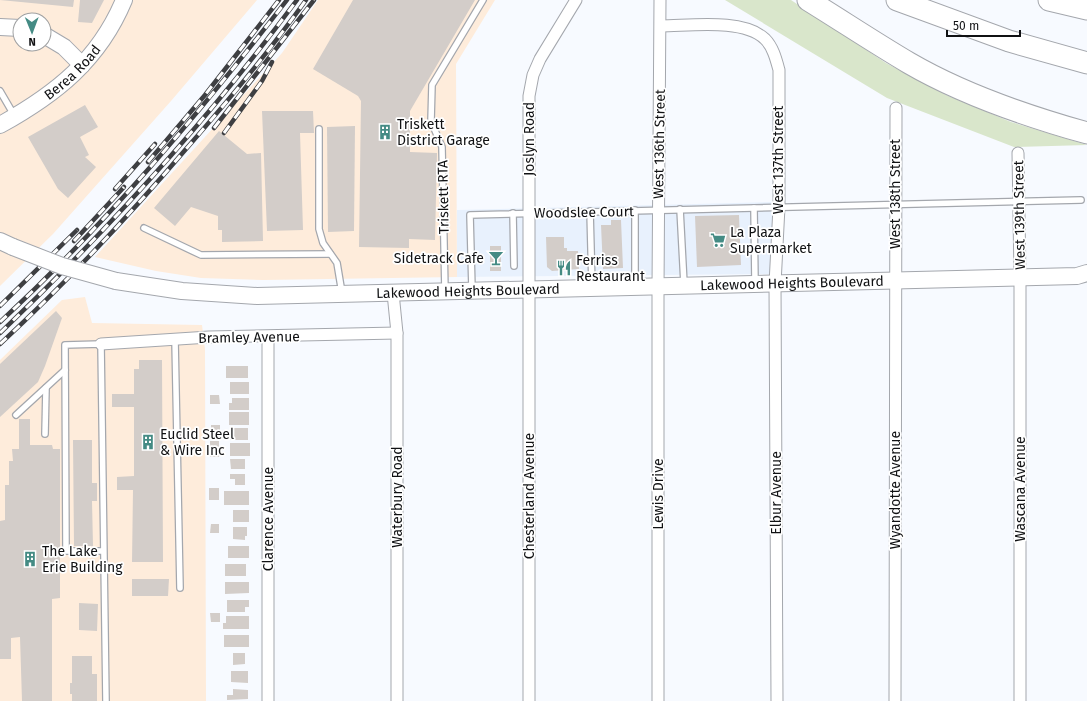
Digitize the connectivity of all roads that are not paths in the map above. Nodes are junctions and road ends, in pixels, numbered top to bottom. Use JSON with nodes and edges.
{"nodes":[{"id":1,"x":124,"y":0,"type":"edge"},
{"id":2,"x":483,"y":0,"type":"edge"},
{"id":3,"x":576,"y":0,"type":"edge"},
{"id":4,"x":660,"y":0,"type":"edge"},
{"id":5,"x":808,"y":0,"type":"edge"},
{"id":6,"x":897,"y":0,"type":"edge"},
{"id":7,"x":1050,"y":0,"type":"edge"},
{"id":8,"x":1087,"y":9,"type":"edge"},
{"id":9,"x":661,"y":26,"type":"junction"},
{"id":10,"x":0,"y":27,"type":"edge"},
{"id":11,"x":12,"y":28,"type":"edge"},
{"id":12,"x":52,"y":40,"type":"edge"},
{"id":13,"x":1087,"y":63,"type":"edge"},
{"id":14,"x":82,"y":65,"type":"junction"},
{"id":15,"x":0,"y":92,"type":"edge"},
{"id":16,"x":896,"y":108,"type":"dead end"},
{"id":17,"x":15,"y":117,"type":"junction"},
{"id":18,"x":0,"y":125,"type":"edge"},
{"id":19,"x":319,"y":129,"type":"dead end"},
{"id":20,"x":1087,"y":133,"type":"edge"},
{"id":21,"x":1018,"y":153,"type":"dead end"},
{"id":22,"x":1081,"y":200,"type":"dead end"},
{"id":23,"x":1018,"y":201,"type":"junction"},
{"id":24,"x":896,"y":204,"type":"junction"},
{"id":25,"x":779,"y":207,"type":"junction"},
{"id":26,"x":754,"y":208,"type":"junction"},
{"id":27,"x":680,"y":209,"type":"junction"},
{"id":28,"x":635,"y":210,"type":"junction"},
{"id":29,"x":658,"y":210,"type":"junction"},
{"id":30,"x":590,"y":211,"type":"junction"},
{"id":31,"x":513,"y":213,"type":"junction"},
{"id":32,"x":529,"y":213,"type":"junction"},
{"id":33,"x":144,"y":228,"type":"dead end"},
{"id":34,"x":6,"y":244,"type":"edge"},
{"id":35,"x":330,"y":254,"type":"junction"},
{"id":36,"x":514,"y":266,"type":"dead end"},
{"id":37,"x":1087,"y":273,"type":"edge"},
{"id":38,"x":1020,"y":277,"type":"junction"},
{"id":39,"x":894,"y":279,"type":"junction"},
{"id":40,"x":775,"y":284,"type":"junction"},
{"id":41,"x":755,"y":285,"type":"junction"},
{"id":42,"x":684,"y":287,"type":"junction"},
{"id":43,"x":592,"y":288,"type":"junction"},
{"id":44,"x":635,"y":288,"type":"junction"},
{"id":45,"x":658,"y":288,"type":"junction"},
{"id":46,"x":529,"y":290,"type":"junction"},
{"id":47,"x":472,"y":291,"type":"junction"},
{"id":48,"x":446,"y":292,"type":"junction"},
{"id":49,"x":393,"y":293,"type":"junction"},
{"id":50,"x":343,"y":294,"type":"junction"},
{"id":51,"x":397,"y":333,"type":"junction"},
{"id":52,"x":268,"y":337,"type":"junction"},
{"id":53,"x":175,"y":340,"type":"junction"},
{"id":54,"x":101,"y":344,"type":"junction"},
{"id":55,"x":65,"y":370,"type":"junction"},
{"id":56,"x":46,"y":388,"type":"junction"},
{"id":57,"x":16,"y":415,"type":"dead end"},
{"id":58,"x":45,"y":434,"type":"dead end"},
{"id":59,"x":103,"y":551,"type":"junction"},
{"id":60,"x":180,"y":588,"type":"dead end"},
{"id":61,"x":106,"y":701,"type":"edge"},
{"id":62,"x":268,"y":701,"type":"edge"},
{"id":63,"x":397,"y":701,"type":"edge"},
{"id":64,"x":529,"y":701,"type":"edge"},
{"id":65,"x":658,"y":701,"type":"edge"},
{"id":66,"x":777,"y":701,"type":"edge"},
{"id":67,"x":895,"y":701,"type":"edge"},
{"id":68,"x":1020,"y":701,"type":"edge"}],
"edges":[{"from":1,"to":14,"type":"main road","name":"Berea Road"},
{"from":2,"to":48,"type":"lane","name":"Triskett RTA"},
{"from":3,"to":32,"type":"street","name":"Joslyn Road"},
{"from":4,"to":9,"type":"street","name":"West 136th Street"},
{"from":5,"to":20,"type":"highway"},
{"from":6,"to":13,"type":"highway"},
{"from":7,"to":8,"type":"highway"},
{"from":9,"to":25,"type":"street","name":"West 137th Street"},
{"from":9,"to":29,"type":"street","name":"West 136th Street"},
{"from":10,"to":11,"type":"main road"},
{"from":12,"to":14,"type":"main road"},
{"from":14,"to":17,"type":"main road","name":"Berea Road"},
{"from":15,"to":17,"type":"lane"},
{"from":16,"to":24,"type":"street","name":"West 138th Street"},
{"from":17,"to":18,"type":"main road","name":"Berea Road"},
{"from":19,"to":35,"type":"lane"},
{"from":21,"to":23,"type":"street","name":"West 139th Street"},
{"from":22,"to":23,"type":"lane","name":"Woodslee Court"},
{"from":23,"to":24,"type":"lane","name":"Woodslee Court"},
{"from":23,"to":38,"type":"street","name":"West 139th Street"},
{"from":24,"to":25,"type":"lane","name":"Woodslee Court"},
{"from":24,"to":39,"type":"street","name":"West 138th Street"},
{"from":25,"to":26,"type":"lane","name":"Woodslee Court"},
{"from":25,"to":40,"type":"street","name":"West 137th Street"},
{"from":26,"to":27,"type":"lane","name":"Woodslee Court"},
{"from":26,"to":41,"type":"lane"},
{"from":27,"to":29,"type":"lane","name":"Woodslee Court"},
{"from":27,"to":42,"type":"lane"},
{"from":28,"to":29,"type":"lane","name":"Woodslee Court"},
{"from":28,"to":30,"type":"lane","name":"Woodslee Court"},
{"from":28,"to":44,"type":"lane"},
{"from":29,"to":45,"type":"street","name":"West 136th Street"},
{"from":30,"to":32,"type":"lane","name":"Woodslee Court"},
{"from":30,"to":43,"type":"lane"},
{"from":31,"to":32,"type":"lane","name":"Woodslee Court"},
{"from":31,"to":36,"type":"lane"},
{"from":31,"to":47,"type":"lane","name":"Woodslee Court"},
{"from":32,"to":46,"type":"street","name":"Joslyn Road"},
{"from":33,"to":35,"type":"lane"},
{"from":34,"to":50,"type":"main road","name":"Lakewood Heights Boulevard","bridge":true},
{"from":35,"to":50,"type":"lane"},
{"from":37,"to":38,"type":"main road","name":"Lakewood Heights Boulevard"},
{"from":38,"to":39,"type":"main road","name":"Lakewood Heights Boulevard"},
{"from":38,"to":68,"type":"street","name":"Wascana Avenue"},
{"from":39,"to":40,"type":"main road","name":"Lakewood Heights Boulevard"},
{"from":39,"to":67,"type":"street","name":"Wyandotte Avenue"},
{"from":40,"to":41,"type":"main road","name":"Lakewood Heights Boulevard"},
{"from":40,"to":66,"type":"street","name":"Elbur Avenue"},
{"from":41,"to":42,"type":"main road","name":"Lakewood Heights Boulevard"},
{"from":42,"to":45,"type":"main road","name":"Lakewood Heights Boulevard"},
{"from":43,"to":44,"type":"main road","name":"Lakewood Heights Boulevard"},
{"from":43,"to":46,"type":"main road","name":"Lakewood Heights Boulevard"},
{"from":44,"to":45,"type":"main road","name":"Lakewood Heights Boulevard"},
{"from":45,"to":65,"type":"street","name":"Lewis Drive"},
{"from":46,"to":47,"type":"main road","name":"Lakewood Heights Boulevard"},
{"from":46,"to":64,"type":"street","name":"Chesterland Avenue"},
{"from":47,"to":48,"type":"main road","name":"Lakewood Heights Boulevard"},
{"from":48,"to":49,"type":"main road","name":"Lakewood Heights Boulevard"},
{"from":49,"to":50,"type":"main road","name":"Lakewood Heights Boulevard"},
{"from":49,"to":51,"type":"street","name":"Waterbury Road"},
{"from":51,"to":52,"type":"street","name":"Bramley Avenue"},
{"from":51,"to":63,"type":"street","name":"Waterbury Road"},
{"from":52,"to":53,"type":"street","name":"Bramley Avenue"},
{"from":52,"to":62,"type":"street","name":"Clarence Avenue"},
{"from":53,"to":54,"type":"street","name":"Bramley Avenue"},
{"from":53,"to":60,"type":"lane"},
{"from":54,"to":55,"type":"lane"},
{"from":54,"to":59,"type":"lane"},
{"from":55,"to":56,"type":"lane"},
{"from":55,"to":59,"type":"lane"},
{"from":56,"to":57,"type":"lane"},
{"from":56,"to":58,"type":"lane"},
{"from":59,"to":61,"type":"lane"}]}
